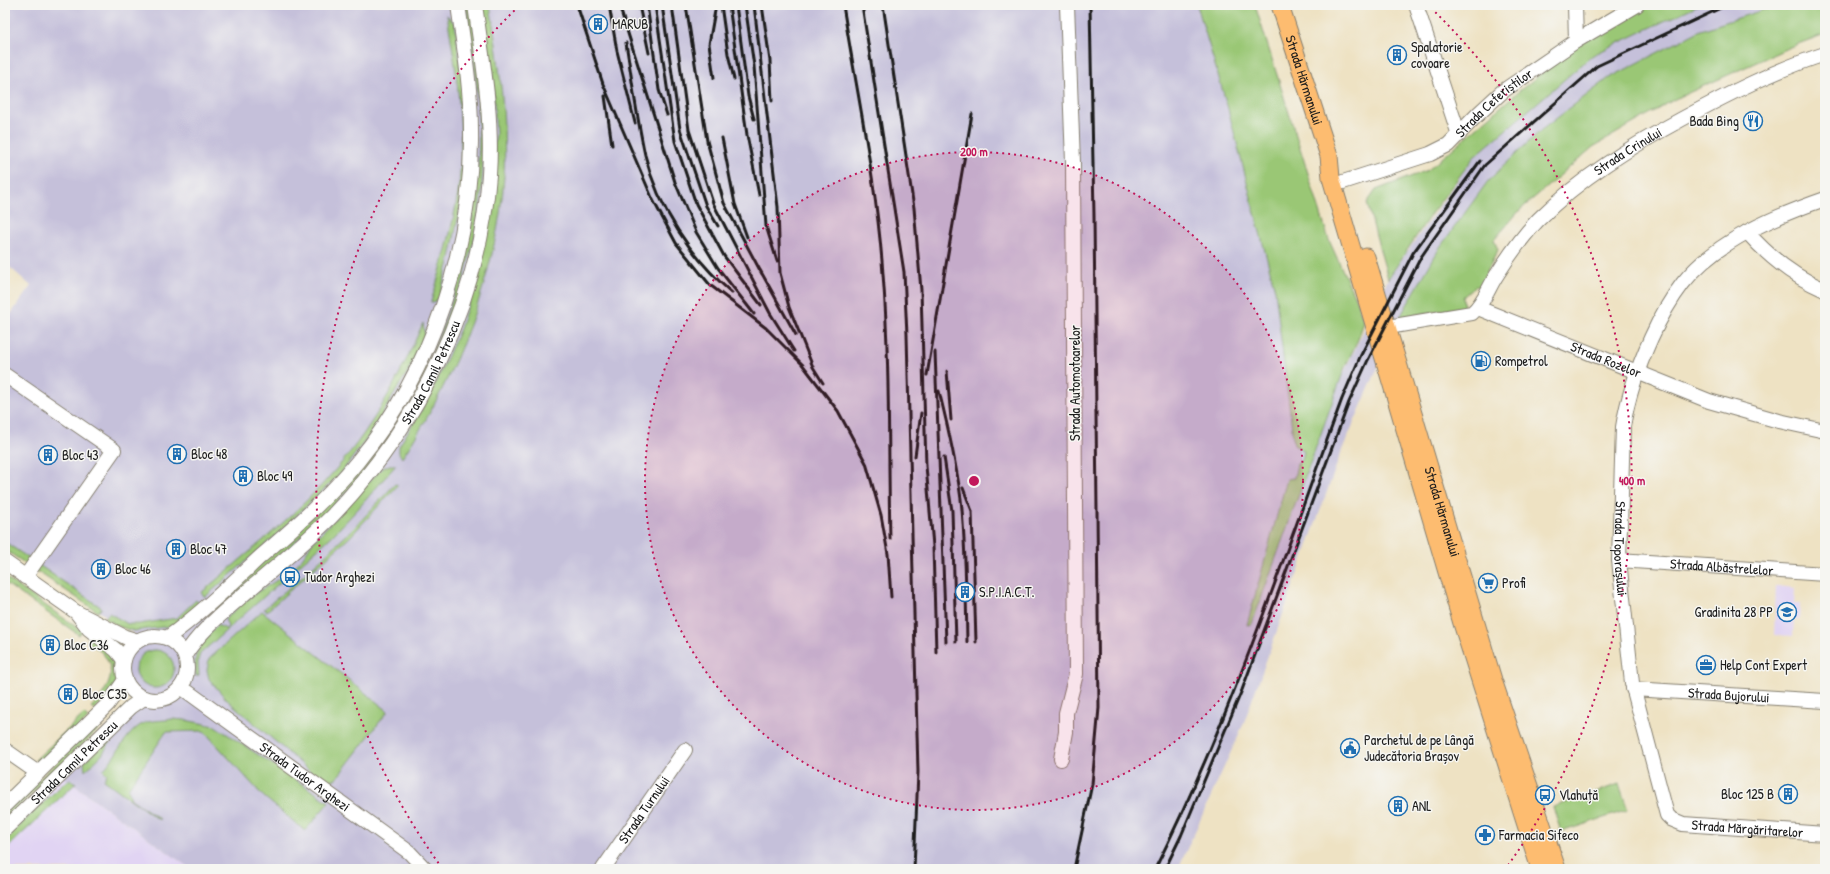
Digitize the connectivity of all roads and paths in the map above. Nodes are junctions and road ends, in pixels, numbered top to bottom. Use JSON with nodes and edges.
{"nodes":[{"id":1,"x":458,"y":5,"type":"edge"},
{"id":2,"x":475,"y":5,"type":"edge"},
{"id":3,"x":1067,"y":5,"type":"edge"},
{"id":4,"x":1280,"y":5,"type":"edge"},
{"id":5,"x":1416,"y":5,"type":"edge"},
{"id":6,"x":1575,"y":5,"type":"edge"},
{"id":7,"x":1637,"y":5,"type":"edge"},
{"id":8,"x":1576,"y":41,"type":"junction"},
{"id":9,"x":1825,"y":54,"type":"edge"},
{"id":10,"x":1459,"y":135,"type":"junction"},
{"id":11,"x":1329,"y":156,"type":"junction"},
{"id":12,"x":1343,"y":182,"type":"junction"},
{"id":13,"x":1825,"y":199,"type":"edge"},
{"id":14,"x":1747,"y":232,"type":"junction"},
{"id":15,"x":1825,"y":290,"type":"edge"},
{"id":16,"x":1478,"y":308,"type":"junction"},
{"id":17,"x":1388,"y":327,"type":"junction"},
{"id":18,"x":1637,"y":372,"type":"junction"},
{"id":19,"x":7,"y":380,"type":"edge"},
{"id":20,"x":1825,"y":431,"type":"edge"},
{"id":21,"x":1619,"y":560,"type":"junction"},
{"id":22,"x":5,"y":562,"type":"edge"},
{"id":23,"x":1825,"y":574,"type":"edge"},
{"id":24,"x":25,"y":576,"type":"junction"},
{"id":25,"x":76,"y":612,"type":"junction"},
{"id":26,"x":167,"y":638,"type":"junction"},
{"id":27,"x":138,"y":641,"type":"junction"},
{"id":28,"x":185,"y":655,"type":"junction"},
{"id":29,"x":124,"y":660,"type":"junction"},
{"id":30,"x":125,"y":680,"type":"junction"},
{"id":31,"x":181,"y":687,"type":"junction"},
{"id":32,"x":1633,"y":688,"type":"junction"},
{"id":33,"x":144,"y":698,"type":"junction"},
{"id":34,"x":1825,"y":701,"type":"edge"},
{"id":35,"x":5,"y":750,"type":"edge"},
{"id":36,"x":685,"y":750,"type":"dead end"},
{"id":37,"x":1061,"y":759,"type":"dead end"},
{"id":38,"x":38,"y":773,"type":"junction"},
{"id":39,"x":5,"y":805,"type":"edge"},
{"id":40,"x":1671,"y":819,"type":"joint"},
{"id":41,"x":5,"y":829,"type":"edge"},
{"id":42,"x":1825,"y":834,"type":"edge"},
{"id":43,"x":1553,"y":868,"type":"edge"},
{"id":44,"x":426,"y":869,"type":"edge"},
{"id":45,"x":603,"y":869,"type":"edge"}],
"edges":[{"from":1,"to":26,"type":"street","name":"Strada Camil Petrescu"},
{"from":2,"to":28,"type":"street","name":"Strada Camil Petrescu"},
{"from":3,"to":37,"type":"street","name":"Strada Automotoarelor"},
{"from":4,"to":11,"type":"main road","name":"Strada Hărmanului"},
{"from":5,"to":10,"type":"street"},
{"from":6,"to":8,"type":"street"},
{"from":7,"to":8,"type":"street","name":"Strada Ceferiștilor"},
{"from":8,"to":10,"type":"street","name":"Strada Ceferiștilor"},
{"from":9,"to":16,"type":"street","name":"Strada Crinului"},
{"from":10,"to":12,"type":"street","name":"Strada Ceferiștilor"},
{"from":11,"to":12,"type":"main road","name":"Strada Hărmanului"},
{"from":11,"to":43,"type":"main road","name":"Strada Hărmanului"},
{"from":12,"to":17,"type":"main road","name":"Strada Hărmanului"},
{"from":13,"to":14,"type":"street","name":"Strada Toporașului"},
{"from":14,"to":15,"type":"street"},
{"from":14,"to":18,"type":"street","name":"Strada Toporașului"},
{"from":16,"to":17,"type":"street"},
{"from":16,"to":18,"type":"street","name":"Strada Rozelor"},
{"from":17,"to":43,"type":"main road","name":"Strada Hărmanului"},
{"from":18,"to":20,"type":"street","name":"Strada Rozelor"},
{"from":18,"to":21,"type":"street","name":"Strada Toporașului"},
{"from":19,"to":24,"type":"street"},
{"from":21,"to":23,"type":"street","name":"Strada Albăstrelelor"},
{"from":21,"to":32,"type":"street","name":"Strada Toporașului"},
{"from":22,"to":24,"type":"street"},
{"from":24,"to":25,"type":"street"},
{"from":25,"to":27,"type":"street"},
{"from":25,"to":29,"type":"street"},
{"from":26,"to":27,"type":"street"},
{"from":26,"to":28,"type":"street"},
{"from":27,"to":29,"type":"street"},
{"from":28,"to":31,"type":"street"},
{"from":29,"to":30,"type":"street"},
{"from":30,"to":33,"type":"street"},
{"from":30,"to":38,"type":"street","name":"Strada Camil Petrescu"},
{"from":31,"to":33,"type":"street"},
{"from":31,"to":44,"type":"street","name":"Strada Tudor Arghezi"},
{"from":32,"to":34,"type":"street","name":"Strada Bujorului"},
{"from":32,"to":40,"type":"street","name":"Strada Toporașului"},
{"from":33,"to":41,"type":"street","name":"Strada Camil Petrescu"},
{"from":35,"to":38,"type":"street"},
{"from":36,"to":45,"type":"street","name":"Strada Turnului"},
{"from":38,"to":39,"type":"street","name":"Strada Camil Petrescu"},
{"from":40,"to":42,"type":"street","name":"Strada Mărgăritarelor"}]}
